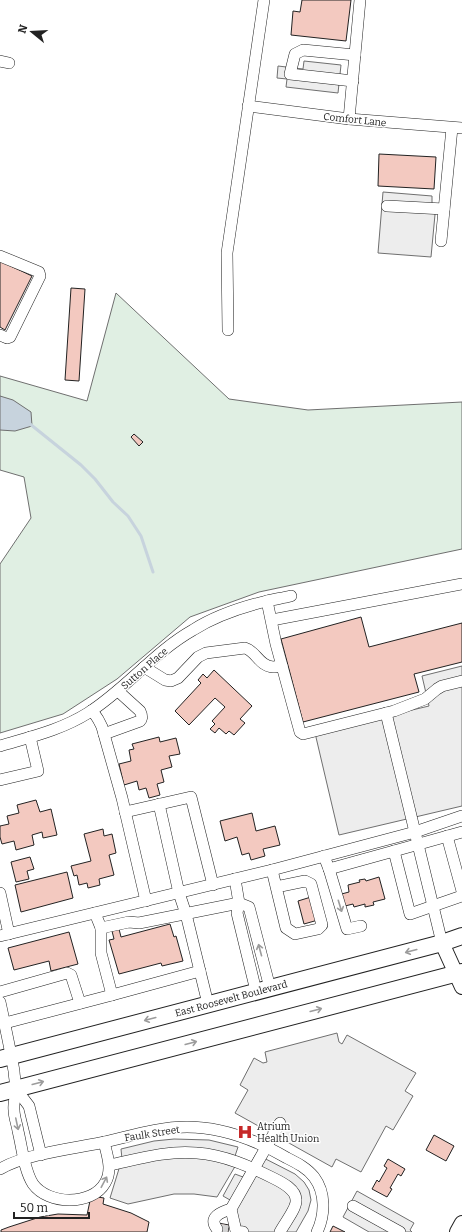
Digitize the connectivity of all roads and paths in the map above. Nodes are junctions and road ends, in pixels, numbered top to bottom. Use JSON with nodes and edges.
{"nodes":[{"id":1,"x":264,"y":0,"type":"edge"},
{"id":2,"x":360,"y":0,"type":"edge"},
{"id":3,"x":355,"y":55,"type":"junction"},
{"id":4,"x":353,"y":81,"type":"junction"},
{"id":5,"x":248,"y":106,"type":"junction"},
{"id":6,"x":349,"y":119,"type":"junction"},
{"id":7,"x":457,"y":128,"type":"edge"},
{"id":8,"x":387,"y":206,"type":"dead end"},
{"id":9,"x":444,"y":209,"type":"junction"},
{"id":10,"x":441,"y":241,"type":"dead end"},
{"id":11,"x":0,"y":256,"type":"edge"},
{"id":12,"x":228,"y":330,"type":"dead end"},
{"id":13,"x":0,"y":335,"type":"edge"},
{"id":14,"x":462,"y":584,"type":"edge"},
{"id":15,"x":291,"y":596,"type":"dead end"},
{"id":16,"x":267,"y":601,"type":"junction"},
{"id":17,"x":272,"y":620,"type":"junction"},
{"id":18,"x":282,"y":666,"type":"junction"},
{"id":19,"x":144,"y":667,"type":"junction"},
{"id":20,"x":462,"y":681,"type":"edge"},
{"id":21,"x":118,"y":691,"type":"junction"},
{"id":22,"x":90,"y":711,"type":"junction"},
{"id":23,"x":386,"y":713,"type":"junction"},
{"id":24,"x":104,"y":734,"type":"junction"},
{"id":25,"x":30,"y":737,"type":"junction"},
{"id":26,"x":0,"y":746,"type":"edge"},
{"id":27,"x":0,"y":780,"type":"edge"},
{"id":28,"x":159,"y":804,"type":"junction"},
{"id":29,"x":125,"y":812,"type":"junction"},
{"id":30,"x":462,"y":816,"type":"edge"},
{"id":31,"x":415,"y":832,"type":"junction"},
{"id":32,"x":462,"y":832,"type":"edge"},
{"id":33,"x":447,"y":836,"type":"junction"},
{"id":34,"x":418,"y":844,"type":"junction"},
{"id":35,"x":394,"y":850,"type":"junction"},
{"id":36,"x":324,"y":856,"type":"junction"},
{"id":37,"x":329,"y":869,"type":"junction"},
{"id":38,"x":272,"y":870,"type":"junction"},
{"id":39,"x":235,"y":880,"type":"junction"},
{"id":40,"x":213,"y":885,"type":"junction"},
{"id":41,"x":276,"y":887,"type":"junction"},
{"id":42,"x":462,"y":891,"type":"edge"},
{"id":43,"x":0,"y":893,"type":"edge"},
{"id":44,"x":179,"y":893,"type":"junction"},
{"id":45,"x":462,"y":896,"type":"edge"},
{"id":46,"x":146,"y":901,"type":"junction"},
{"id":47,"x":239,"y":903,"type":"junction"},
{"id":48,"x":433,"y":906,"type":"junction"},
{"id":49,"x":95,"y":913,"type":"junction"},
{"id":50,"x":186,"y":914,"type":"junction"},
{"id":51,"x":361,"y":926,"type":"dead end"},
{"id":52,"x":101,"y":928,"type":"junction"},
{"id":53,"x":4,"y":935,"type":"edge"},
{"id":54,"x":462,"y":936,"type":"edge"},
{"id":55,"x":442,"y":943,"type":"junction"},
{"id":56,"x":200,"y":971,"type":"junction"},
{"id":57,"x":460,"y":978,"type":"edge"},
{"id":58,"x":263,"y":990,"type":"junction"},
{"id":59,"x":0,"y":992,"type":"edge"},
{"id":60,"x":112,"y":995,"type":"junction"},
{"id":61,"x":0,"y":1002,"type":"edge"},
{"id":62,"x":80,"y":1004,"type":"junction"},
{"id":63,"x":208,"y":1004,"type":"junction"},
{"id":64,"x":5,"y":1023,"type":"junction"},
{"id":65,"x":6,"y":1057,"type":"edge"},
{"id":66,"x":16,"y":1089,"type":"junction"},
{"id":67,"x":0,"y":1093,"type":"edge"},
{"id":68,"x":280,"y":1123,"type":"dead end"},
{"id":69,"x":104,"y":1142,"type":"junction"},
{"id":70,"x":267,"y":1146,"type":"junction"},
{"id":71,"x":41,"y":1155,"type":"junction"},
{"id":72,"x":25,"y":1159,"type":"junction"},
{"id":73,"x":110,"y":1165,"type":"junction"},
{"id":74,"x":0,"y":1169,"type":"edge"},
{"id":75,"x":255,"y":1169,"type":"junction"},
{"id":76,"x":353,"y":1206,"type":"dead end"},
{"id":77,"x":231,"y":1209,"type":"junction"},
{"id":78,"x":462,"y":1223,"type":"edge"},
{"id":79,"x":231,"y":1231,"type":"edge"},
{"id":80,"x":280,"y":1232,"type":"edge"},
{"id":81,"x":317,"y":1232,"type":"edge"},
{"id":82,"x":400,"y":1232,"type":"edge"},
{"id":83,"x":457,"y":1232,"type":"edge"}],
"edges":[{"from":1,"to":5,"type":"street"},
{"from":2,"to":3,"type":"street"},
{"from":3,"to":4,"type":"street"},
{"from":3,"to":4,"type":"street"},
{"from":4,"to":6,"type":"street"},
{"from":5,"to":6,"type":"street","name":"Comfort Lane"},
{"from":5,"to":12,"type":"street"},
{"from":6,"to":7,"type":"street","name":"Comfort Lane"},
{"from":7,"to":9,"type":"street"},
{"from":8,"to":9,"type":"street"},
{"from":9,"to":10,"type":"street"},
{"from":11,"to":13,"type":"street"},
{"from":14,"to":17,"type":"street"},
{"from":15,"to":16,"type":"street","name":"Sutton Place"},
{"from":16,"to":17,"type":"street"},
{"from":16,"to":19,"type":"street","name":"Sutton Place"},
{"from":17,"to":18,"type":"street"},
{"from":18,"to":19,"type":"street"},
{"from":18,"to":23,"type":"street"},
{"from":19,"to":21,"type":"street","name":"Sutton Place"},
{"from":20,"to":23,"type":"street"},
{"from":21,"to":22,"type":"street","name":"Sutton Place"},
{"from":21,"to":24,"type":"street"},
{"from":22,"to":24,"type":"street"},
{"from":22,"to":25,"type":"street","name":"Sutton Place"},
{"from":23,"to":31,"type":"street"},
{"from":24,"to":29,"type":"street"},
{"from":25,"to":26,"type":"street","name":"Sutton Place"},
{"from":25,"to":27,"type":"street"},
{"from":28,"to":29,"type":"street"},
{"from":28,"to":40,"type":"street"},
{"from":28,"to":44,"type":"street"},
{"from":29,"to":46,"type":"street"},
{"from":30,"to":31,"type":"street"},
{"from":31,"to":34,"type":"street"},
{"from":31,"to":36,"type":"street"},
{"from":32,"to":33,"type":"street"},
{"from":33,"to":34,"type":"street"},
{"from":33,"to":42,"type":"street"},
{"from":34,"to":35,"type":"street"},
{"from":34,"to":48,"type":"street"},
{"from":35,"to":37,"type":"street"},
{"from":35,"to":48,"type":"street"},
{"from":36,"to":37,"type":"street"},
{"from":36,"to":38,"type":"street"},
{"from":37,"to":51,"type":"street","one_way":true},
{"from":38,"to":39,"type":"street"},
{"from":38,"to":41,"type":"street"},
{"from":39,"to":40,"type":"street"},
{"from":39,"to":47,"type":"street"},
{"from":40,"to":44,"type":"street"},
{"from":41,"to":41,"type":"street"},
{"from":43,"to":53,"type":"street"},
{"from":44,"to":46,"type":"street"},
{"from":44,"to":50,"type":"street"},
{"from":45,"to":48,"type":"street"},
{"from":46,"to":49,"type":"street"},
{"from":47,"to":50,"type":"street"},
{"from":47,"to":58,"type":"street"},
{"from":48,"to":55,"type":"street"},
{"from":49,"to":52,"type":"street"},
{"from":49,"to":53,"type":"street"},
{"from":50,"to":52,"type":"street"},
{"from":50,"to":56,"type":"street"},
{"from":52,"to":60,"type":"street"},
{"from":54,"to":55,"type":"highway","name":"East Roosevelt Boulevard"},
{"from":55,"to":57,"type":"main road"},
{"from":55,"to":58,"type":"highway","name":"East Roosevelt Boulevard","one_way":true},
{"from":56,"to":60,"type":"street"},
{"from":56,"to":63,"type":"street"},
{"from":66,"to":57,"type":"highway","one_way":true},
{"from":58,"to":63,"type":"highway","name":"East Roosevelt Boulevard"},
{"from":59,"to":62,"type":"street"},
{"from":60,"to":62,"type":"street"},
{"from":61,"to":64,"type":"street"},
{"from":62,"to":64,"type":"street"},
{"from":63,"to":65,"type":"highway","name":"East Roosevelt Boulevard","one_way":true},
{"from":64,"to":65,"type":"street"},
{"from":65,"to":66,"type":"street"},
{"from":66,"to":67,"type":"highway"},
{"from":66,"to":71,"type":"street"},
{"from":66,"to":72,"type":"street","one_way":true},
{"from":68,"to":70,"type":"street"},
{"from":69,"to":70,"type":"street","name":"Faulk Street"},
{"from":69,"to":71,"type":"street","name":"Faulk Street"},
{"from":69,"to":73,"type":"street"},
{"from":70,"to":75,"type":"street"},
{"from":70,"to":81,"type":"street","name":"Faulk Street"},
{"from":71,"to":72,"type":"street","name":"Faulk Street"},
{"from":72,"to":73,"type":"street","one_way":true},
{"from":72,"to":74,"type":"street","name":"Faulk Street"},
{"from":73,"to":75,"type":"street"},
{"from":75,"to":77,"type":"street"},
{"from":75,"to":80,"type":"street"},
{"from":76,"to":82,"type":"street"},
{"from":77,"to":79,"type":"street"},
{"from":77,"to":79,"type":"street"},
{"from":78,"to":83,"type":"main road"}]}
